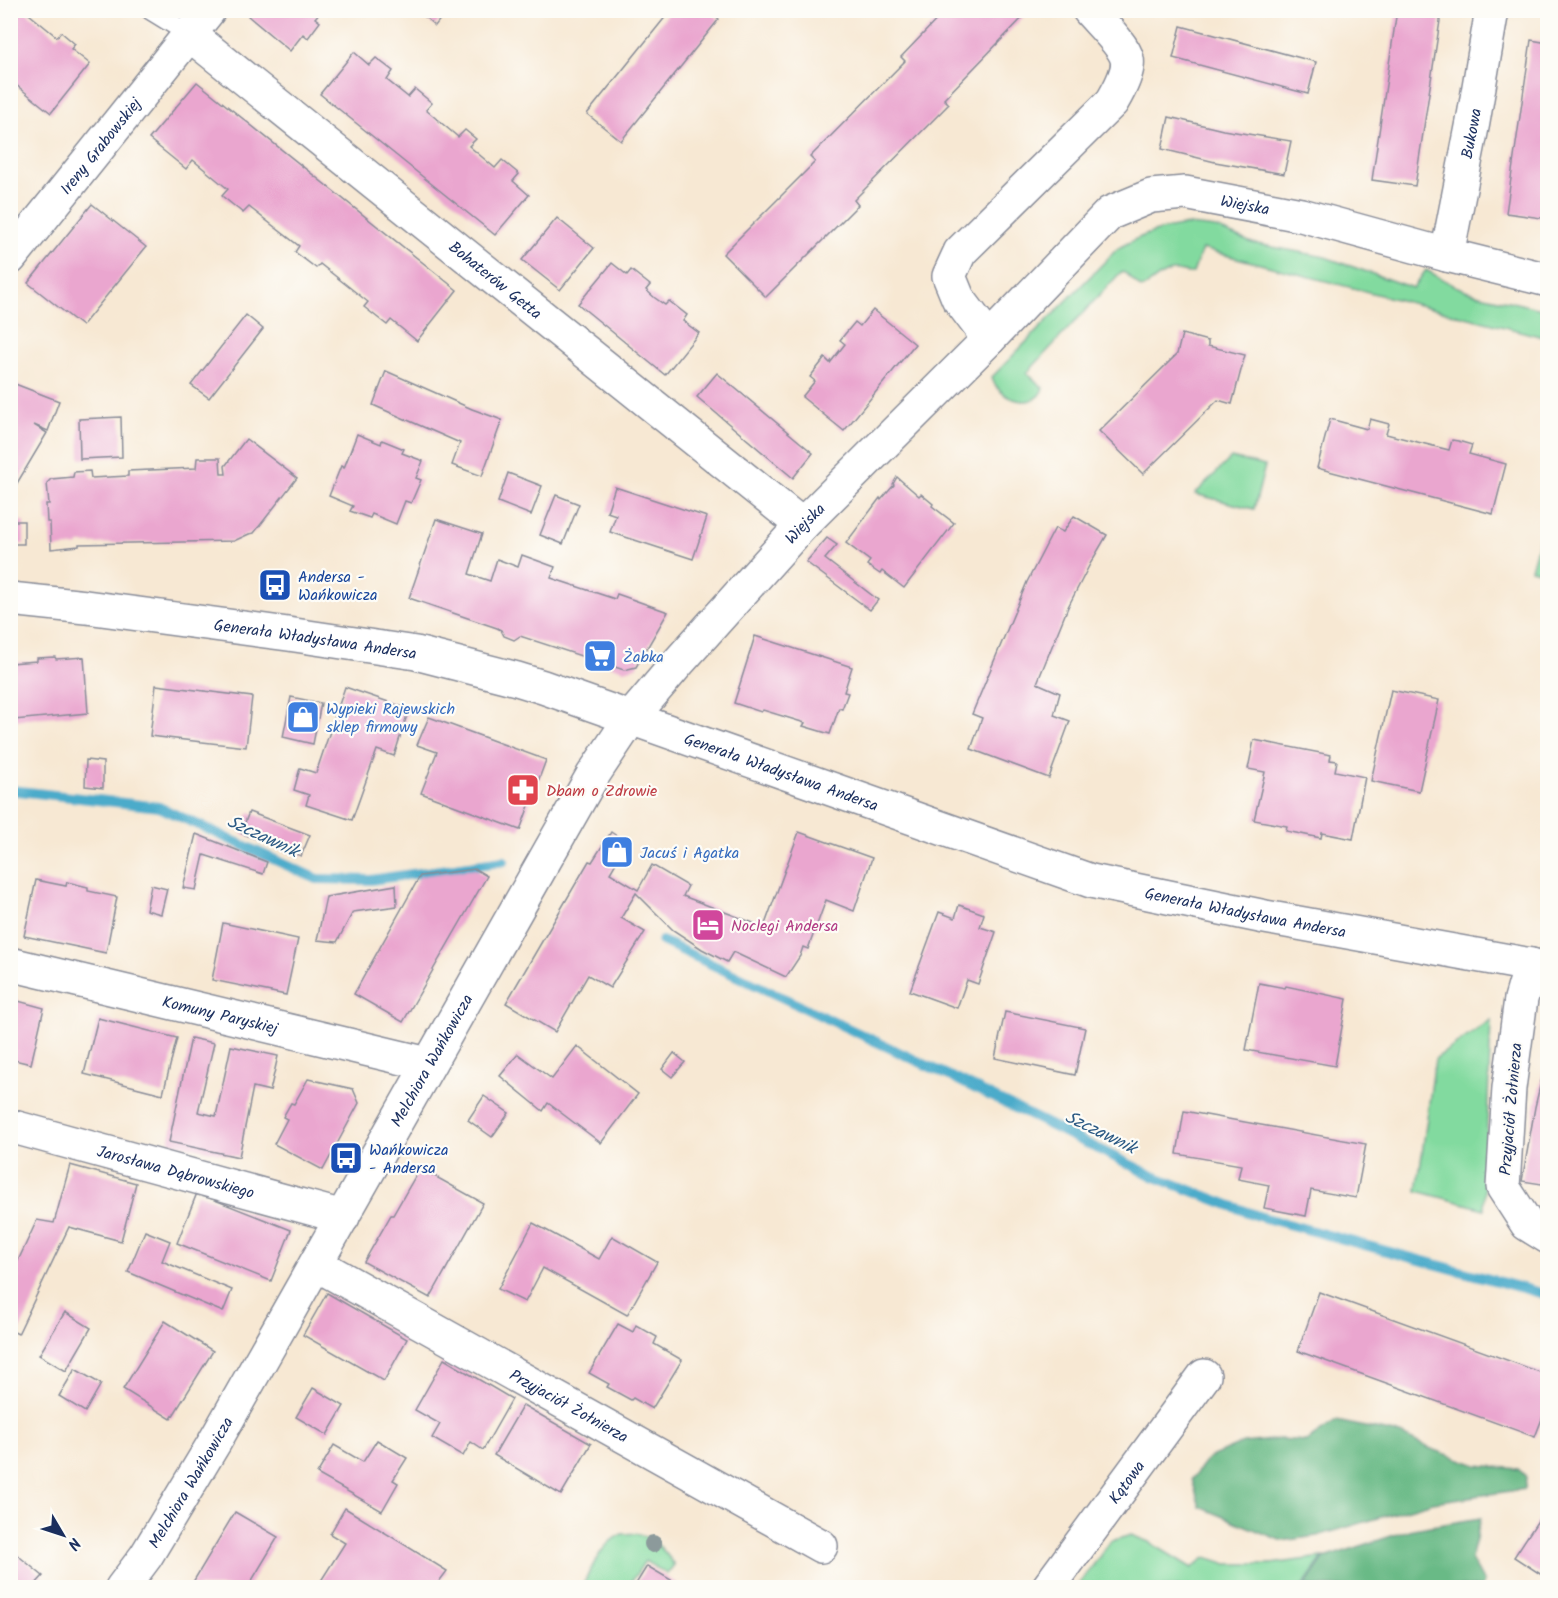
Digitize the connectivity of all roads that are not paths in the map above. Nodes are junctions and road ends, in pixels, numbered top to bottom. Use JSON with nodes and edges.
{"nodes":[{"id":1,"x":150,"y":10,"type":"edge"},
{"id":2,"x":1089,"y":10,"type":"edge"},
{"id":3,"x":1492,"y":10,"type":"edge"},
{"id":4,"x":199,"y":22,"type":"edge"},
{"id":5,"x":1447,"y":255,"type":"junction"},
{"id":6,"x":10,"y":258,"type":"edge"},
{"id":7,"x":1548,"y":280,"type":"edge"},
{"id":8,"x":989,"y":339,"type":"junction"},
{"id":9,"x":802,"y":525,"type":"junction"},
{"id":10,"x":10,"y":599,"type":"edge"},
{"id":11,"x":631,"y":718,"type":"junction"},
{"id":12,"x":10,"y":964,"type":"edge"},
{"id":13,"x":1539,"y":967,"type":"edge"},
{"id":14,"x":428,"y":1064,"type":"junction"},
{"id":15,"x":10,"y":1126,"type":"edge"},
{"id":16,"x":343,"y":1216,"type":"junction"},
{"id":17,"x":1548,"y":1237,"type":"edge"},
{"id":18,"x":316,"y":1264,"type":"junction"},
{"id":19,"x":1204,"y":1376,"type":"dead end"},
{"id":20,"x":821,"y":1546,"type":"dead end"},
{"id":21,"x":122,"y":1587,"type":"edge"},
{"id":22,"x":1047,"y":1587,"type":"edge"}],
"edges":[{"from":1,"to":4,"type":"lane"},
{"from":2,"to":8,"type":"street"},
{"from":3,"to":5,"type":"street","name":"Bukowa"},
{"from":4,"to":6,"type":"street","name":"Ireny Grabowskiej"},
{"from":4,"to":9,"type":"street","name":"Bohaterów Getta"},
{"from":5,"to":7,"type":"street","name":"Wiejska"},
{"from":5,"to":8,"type":"street","name":"Wiejska"},
{"from":8,"to":9,"type":"street","name":"Wiejska"},
{"from":9,"to":11,"type":"street","name":"Wiejska"},
{"from":10,"to":11,"type":"street","name":"Generała Władysława Andersa"},
{"from":11,"to":13,"type":"street","name":"Generała Władysława Andersa"},
{"from":11,"to":14,"type":"street","name":"Melchiora Wańkowicza"},
{"from":12,"to":14,"type":"street","name":"Komuny Paryskiej"},
{"from":13,"to":17,"type":"street","name":"Przyjaciół Żołnierza"},
{"from":14,"to":16,"type":"street","name":"Melchiora Wańkowicza"},
{"from":15,"to":16,"type":"street","name":"Jarosława Dąbrowskiego"},
{"from":16,"to":18,"type":"street","name":"Melchiora Wańkowicza"},
{"from":18,"to":20,"type":"street","name":"Przyjaciół Żołnierza"},
{"from":18,"to":21,"type":"street","name":"Melchiora Wańkowicza"},
{"from":19,"to":22,"type":"street","name":"Kątowa"}]}
